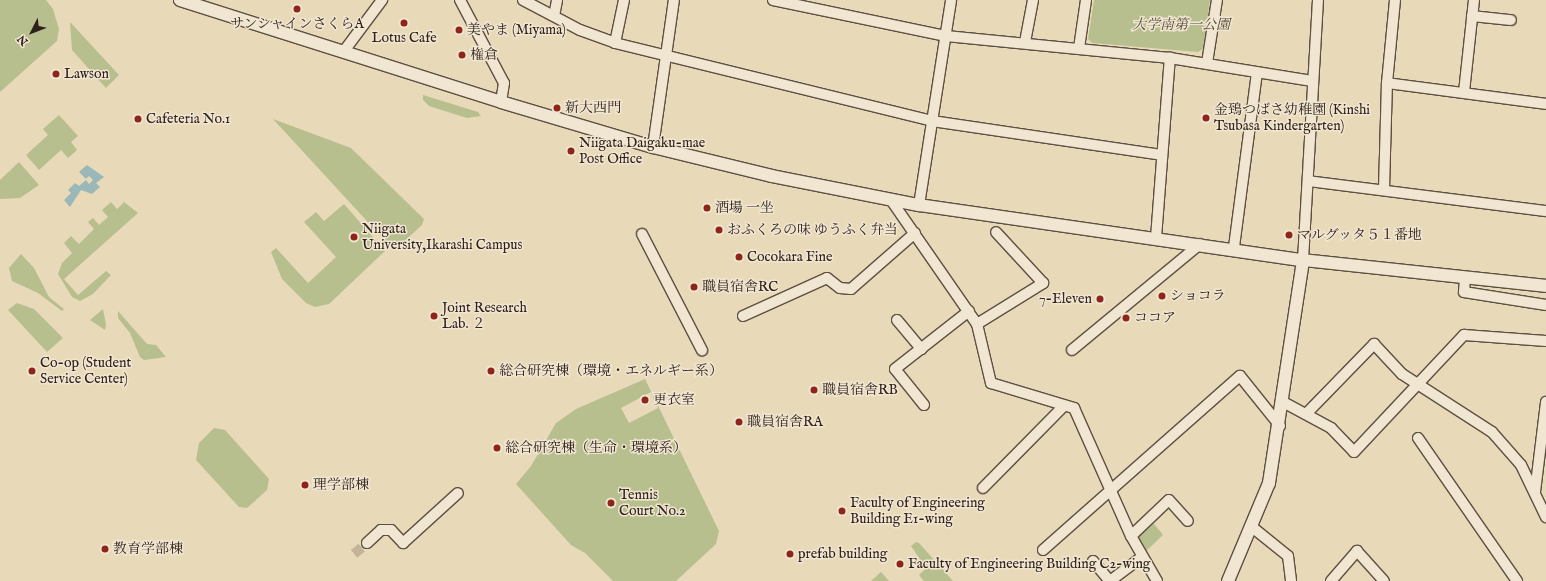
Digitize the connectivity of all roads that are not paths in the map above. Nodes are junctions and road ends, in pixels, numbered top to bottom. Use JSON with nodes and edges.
{"nodes":[{"id":1,"x":180,"y":0,"type":"edge"},
{"id":2,"x":382,"y":0,"type":"edge"},
{"id":3,"x":460,"y":0,"type":"edge"},
{"id":4,"x":523,"y":0,"type":"edge"},
{"id":5,"x":557,"y":0,"type":"edge"},
{"id":6,"x":624,"y":0,"type":"edge"},
{"id":7,"x":674,"y":0,"type":"edge"},
{"id":8,"x":773,"y":0,"type":"edge"},
{"id":9,"x":950,"y":0,"type":"edge"},
{"id":10,"x":1033,"y":0,"type":"edge"},
{"id":11,"x":1086,"y":0,"type":"edge"},
{"id":12,"x":1217,"y":0,"type":"edge"},
{"id":13,"x":1318,"y":0,"type":"edge"},
{"id":14,"x":1395,"y":0,"type":"edge"},
{"id":15,"x":1474,"y":0,"type":"edge"},
{"id":16,"x":554,"y":16,"type":"junction"},
{"id":17,"x":1472,"y":16,"type":"junction"},
{"id":18,"x":1511,"y":20,"type":"dead end"},
{"id":19,"x":946,"y":36,"type":"junction"},
{"id":20,"x":1025,"y":42,"type":"junction"},
{"id":21,"x":615,"y":43,"type":"junction"},
{"id":22,"x":1079,"y":48,"type":"junction"},
{"id":23,"x":344,"y":51,"type":"junction"},
{"id":24,"x":664,"y":55,"type":"junction"},
{"id":25,"x":1170,"y":58,"type":"junction"},
{"id":26,"x":1207,"y":63,"type":"junction"},
{"id":27,"x":1257,"y":73,"type":"junction"},
{"id":28,"x":1312,"y":81,"type":"junction"},
{"id":29,"x":1387,"y":83,"type":"junction"},
{"id":30,"x":1464,"y":92,"type":"junction"},
{"id":31,"x":500,"y":102,"type":"junction"},
{"id":32,"x":1546,"y":104,"type":"edge"},
{"id":33,"x":932,"y":121,"type":"junction"},
{"id":34,"x":653,"y":146,"type":"junction"},
{"id":35,"x":1162,"y":155,"type":"junction"},
{"id":36,"x":1308,"y":181,"type":"junction"},
{"id":37,"x":1384,"y":190,"type":"junction"},
{"id":38,"x":891,"y":200,"type":"junction"},
{"id":39,"x":919,"y":205,"type":"junction"},
{"id":40,"x":1546,"y":211,"type":"edge"},
{"id":41,"x":996,"y":232,"type":"dead end"},
{"id":42,"x":915,"y":233,"type":"junction"},
{"id":43,"x":642,"y":234,"type":"dead end"},
{"id":44,"x":1156,"y":238,"type":"junction"},
{"id":45,"x":1200,"y":244,"type":"junction"},
{"id":46,"x":1234,"y":247,"type":"junction"},
{"id":47,"x":1303,"y":260,"type":"junction"},
{"id":48,"x":1465,"y":278,"type":"junction"},
{"id":49,"x":1546,"y":286,"type":"edge"},
{"id":50,"x":1546,"y":305,"type":"edge"},
{"id":51,"x":969,"y":311,"type":"junction"},
{"id":52,"x":743,"y":316,"type":"dead end"},
{"id":53,"x":897,"y":320,"type":"dead end"},
{"id":54,"x":977,"y":324,"type":"junction"},
{"id":55,"x":1546,"y":340,"type":"edge"},
{"id":56,"x":921,"y":349,"type":"junction"},
{"id":57,"x":702,"y":350,"type":"dead end"},
{"id":58,"x":1072,"y":350,"type":"dead end"},
{"id":59,"x":1418,"y":383,"type":"junction"},
{"id":60,"x":1283,"y":402,"type":"junction"},
{"id":61,"x":1546,"y":402,"type":"edge"},
{"id":62,"x":924,"y":405,"type":"dead end"},
{"id":63,"x":1064,"y":406,"type":"junction"},
{"id":64,"x":1306,"y":414,"type":"junction"},
{"id":65,"x":1280,"y":426,"type":"junction"},
{"id":66,"x":1418,"y":438,"type":"dead end"},
{"id":67,"x":1543,"y":456,"type":"edge"},
{"id":68,"x":1110,"y":487,"type":"junction"},
{"id":69,"x":983,"y":488,"type":"dead end"},
{"id":70,"x":1535,"y":492,"type":"junction"},
{"id":71,"x":458,"y":493,"type":"dead end"},
{"id":72,"x":1546,"y":516,"type":"edge"},
{"id":73,"x":1188,"y":521,"type":"dead end"},
{"id":74,"x":1252,"y":527,"type":"junction"},
{"id":75,"x":1131,"y":536,"type":"junction"},
{"id":76,"x":367,"y":543,"type":"tunnel mouth"},
{"id":77,"x":1043,"y":550,"type":"dead end"},
{"id":78,"x":1142,"y":557,"type":"junction"},
{"id":79,"x":1093,"y":562,"type":"dead end"},
{"id":80,"x":1157,"y":581,"type":"edge"},
{"id":81,"x":1228,"y":581,"type":"edge"},
{"id":82,"x":1291,"y":581,"type":"edge"},
{"id":83,"x":1331,"y":581,"type":"edge"},
{"id":84,"x":1384,"y":581,"type":"edge"},
{"id":85,"x":1516,"y":581,"type":"edge"}],
"edges":[{"from":1,"to":23,"type":"street"},
{"from":2,"to":23,"type":"street"},
{"from":3,"to":31,"type":"street"},
{"from":4,"to":16,"type":"street"},
{"from":5,"to":16,"type":"street"},
{"from":6,"to":21,"type":"street"},
{"from":7,"to":24,"type":"street"},
{"from":8,"to":19,"type":"street"},
{"from":9,"to":19,"type":"street"},
{"from":10,"to":20,"type":"street"},
{"from":11,"to":22,"type":"street"},
{"from":12,"to":26,"type":"street"},
{"from":13,"to":28,"type":"street"},
{"from":14,"to":29,"type":"street"},
{"from":15,"to":17,"type":"street"},
{"from":16,"to":21,"type":"street"},
{"from":17,"to":18,"type":"street"},
{"from":17,"to":30,"type":"street"},
{"from":19,"to":20,"type":"street"},
{"from":19,"to":33,"type":"street"},
{"from":20,"to":22,"type":"street"},
{"from":21,"to":24,"type":"street"},
{"from":22,"to":25,"type":"street"},
{"from":23,"to":31,"type":"street"},
{"from":24,"to":33,"type":"street"},
{"from":24,"to":34,"type":"street"},
{"from":25,"to":26,"type":"street"},
{"from":25,"to":35,"type":"street"},
{"from":26,"to":27,"type":"street"},
{"from":27,"to":28,"type":"street"},
{"from":27,"to":46,"type":"street"},
{"from":28,"to":36,"type":"street"},
{"from":29,"to":30,"type":"street"},
{"from":29,"to":37,"type":"street"},
{"from":30,"to":32,"type":"street"},
{"from":31,"to":34,"type":"street"},
{"from":33,"to":35,"type":"street"},
{"from":33,"to":39,"type":"street"},
{"from":34,"to":38,"type":"street"},
{"from":35,"to":44,"type":"street"},
{"from":36,"to":37,"type":"street"},
{"from":36,"to":47,"type":"street"},
{"from":37,"to":40,"type":"street"},
{"from":38,"to":39,"type":"street"},
{"from":38,"to":42,"type":"street"},
{"from":39,"to":44,"type":"street"},
{"from":41,"to":54,"type":"street"},
{"from":42,"to":51,"type":"street"},
{"from":42,"to":52,"type":"street"},
{"from":43,"to":57,"type":"street"},
{"from":44,"to":45,"type":"street"},
{"from":45,"to":46,"type":"street"},
{"from":45,"to":58,"type":"street"},
{"from":46,"to":47,"type":"street"},
{"from":47,"to":48,"type":"street"},
{"from":47,"to":60,"type":"street"},
{"from":48,"to":49,"type":"street"},
{"from":48,"to":50,"type":"street"},
{"from":51,"to":54,"type":"street"},
{"from":51,"to":56,"type":"street"},
{"from":53,"to":56,"type":"street"},
{"from":54,"to":63,"type":"street"},
{"from":55,"to":59,"type":"street"},
{"from":56,"to":62,"type":"street"},
{"from":59,"to":64,"type":"street"},
{"from":59,"to":64,"type":"street"},
{"from":59,"to":70,"type":"street"},
{"from":60,"to":64,"type":"street"},
{"from":60,"to":65,"type":"street"},
{"from":61,"to":67,"type":"street"},
{"from":63,"to":68,"type":"street"},
{"from":63,"to":69,"type":"street"},
{"from":65,"to":68,"type":"street"},
{"from":65,"to":74,"type":"street"},
{"from":66,"to":85,"type":"street"},
{"from":67,"to":70,"type":"street"},
{"from":68,"to":75,"type":"street"},
{"from":68,"to":77,"type":"street"},
{"from":70,"to":72,"type":"street"},
{"from":71,"to":76,"type":"street"},
{"from":73,"to":75,"type":"street"},
{"from":74,"to":81,"type":"street"},
{"from":74,"to":82,"type":"street"},
{"from":75,"to":78,"type":"street"},
{"from":78,"to":79,"type":"street"},
{"from":78,"to":80,"type":"street"},
{"from":83,"to":84,"type":"street"}]}
